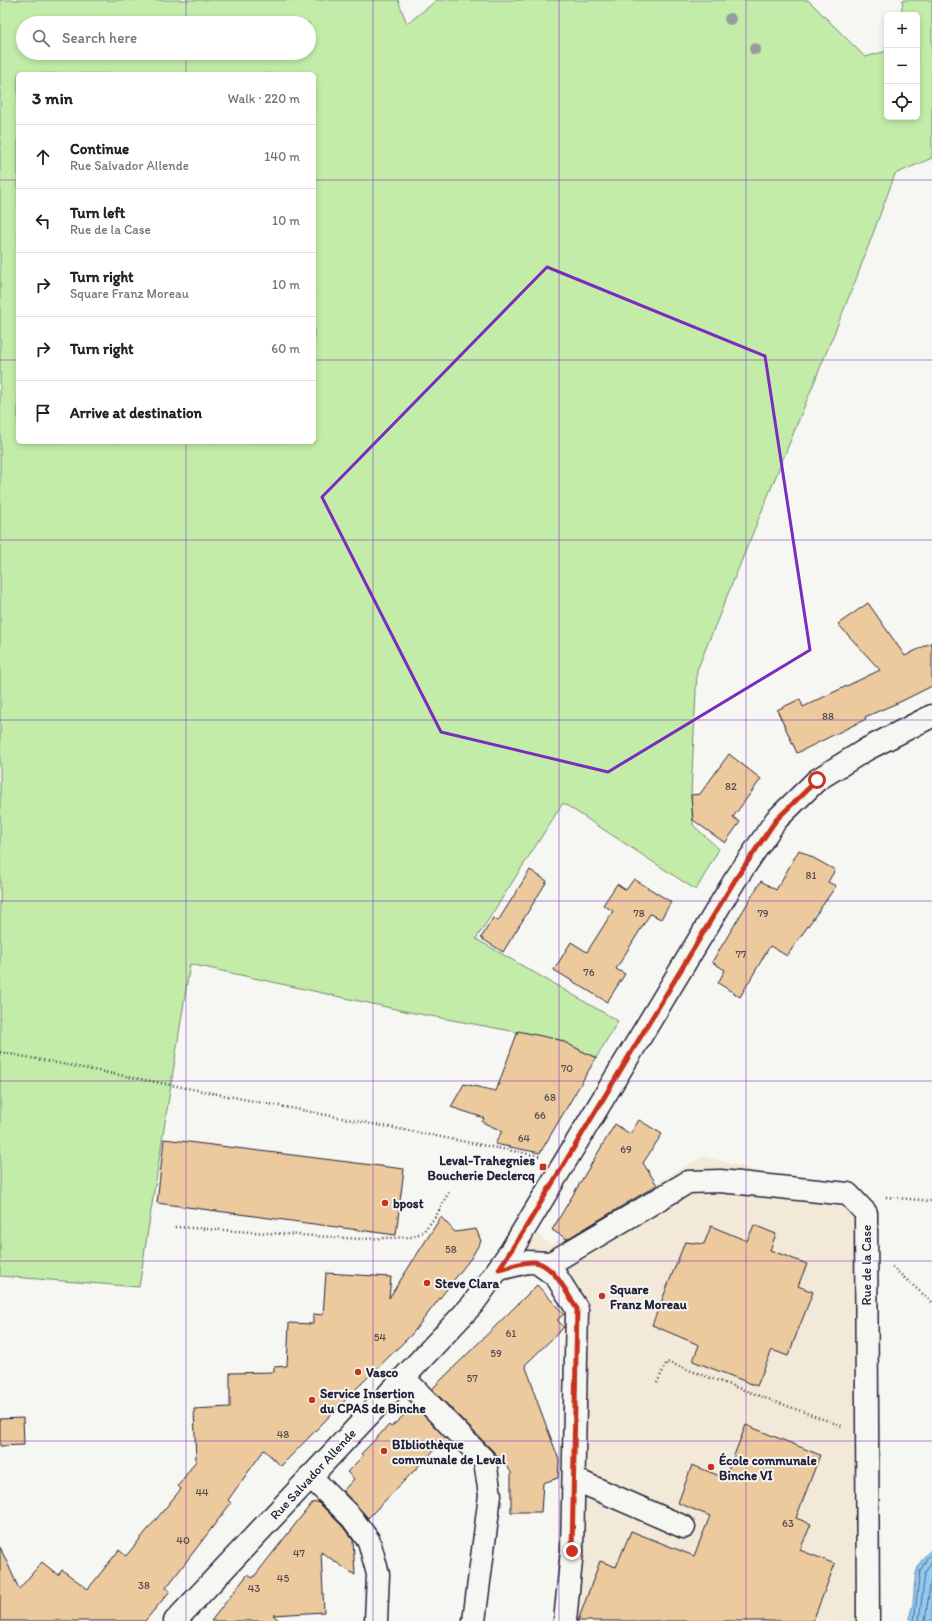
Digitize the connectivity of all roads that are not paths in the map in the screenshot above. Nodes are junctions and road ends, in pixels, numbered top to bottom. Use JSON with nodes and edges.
{"nodes":[{"id":1,"x":932,"y":716,"type":"edge"},
{"id":2,"x":538,"y":1263,"type":"junction"},
{"id":3,"x":499,"y":1269,"type":"junction"},
{"id":4,"x":404,"y":1378,"type":"junction"},
{"id":5,"x":310,"y":1476,"type":"junction"},
{"id":6,"x":574,"y":1478,"type":"junction"},
{"id":7,"x":684,"y":1527,"type":"dead end"},
{"id":8,"x":175,"y":1621,"type":"edge"},
{"id":9,"x":376,"y":1621,"type":"edge"},
{"id":10,"x":474,"y":1621,"type":"edge"},
{"id":11,"x":565,"y":1621,"type":"edge"},
{"id":12,"x":868,"y":1621,"type":"edge"}],
"edges":[{"from":1,"to":3,"type":"street","name":"Rue Salvador Allende"},
{"from":2,"to":3,"type":"street"},
{"from":2,"to":6,"type":"street"},
{"from":2,"to":12,"type":"street","name":"Rue de la Case"},
{"from":3,"to":4,"type":"street","name":"Rue Salvador Allende"},
{"from":4,"to":5,"type":"street","name":"Rue Salvador Allende"},
{"from":4,"to":10,"type":"street"},
{"from":5,"to":8,"type":"street","name":"Rue Salvador Allende"},
{"from":5,"to":9,"type":"street"},
{"from":6,"to":7,"type":"street"},
{"from":6,"to":11,"type":"street"}]}
